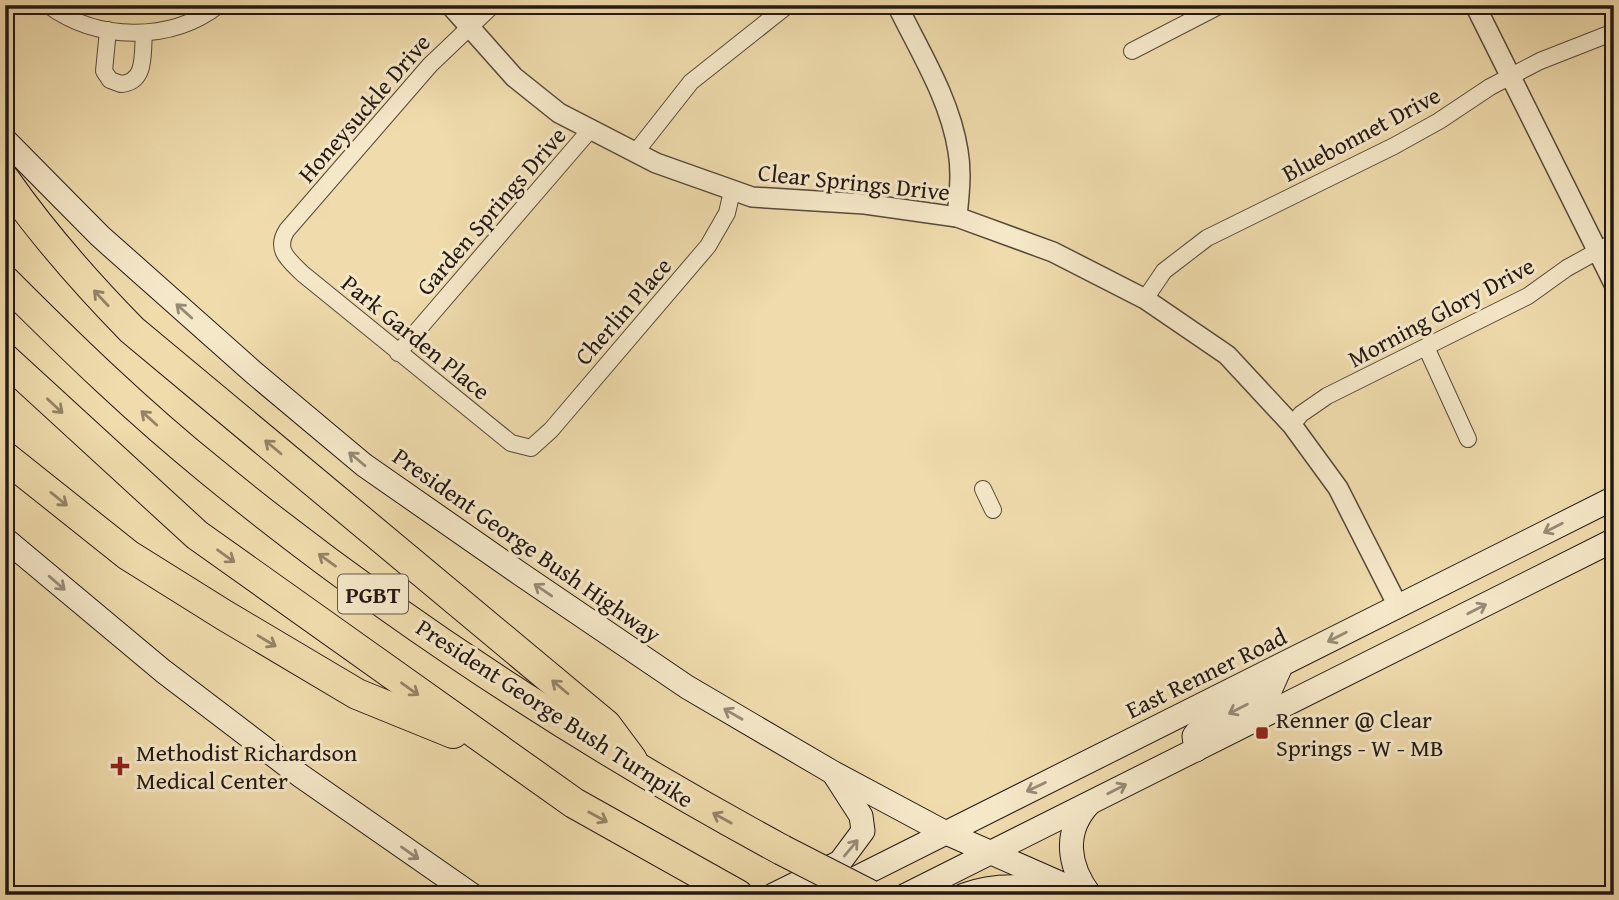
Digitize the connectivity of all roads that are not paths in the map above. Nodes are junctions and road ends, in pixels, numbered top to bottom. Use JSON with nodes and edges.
{"nodes":[{"id":1,"x":48,"y":5,"type":"edge"},
{"id":2,"x":219,"y":5,"type":"edge"},
{"id":3,"x":450,"y":5,"type":"edge"},
{"id":4,"x":493,"y":5,"type":"edge"},
{"id":5,"x":788,"y":5,"type":"edge"},
{"id":6,"x":897,"y":5,"type":"edge"},
{"id":7,"x":1221,"y":5,"type":"edge"},
{"id":8,"x":1475,"y":5,"type":"edge"},
{"id":9,"x":469,"y":27,"type":"junction"},
{"id":10,"x":108,"y":30,"type":"junction"},
{"id":11,"x":1614,"y":32,"type":"edge"},
{"id":12,"x":144,"y":33,"type":"junction"},
{"id":13,"x":1132,"y":51,"type":"dead end"},
{"id":14,"x":1511,"y":77,"type":"junction"},
{"id":15,"x":590,"y":130,"type":"junction"},
{"id":16,"x":5,"y":140,"type":"edge"},
{"id":17,"x":635,"y":153,"type":"junction"},
{"id":18,"x":5,"y":180,"type":"edge"},
{"id":19,"x":732,"y":191,"type":"junction"},
{"id":20,"x":957,"y":217,"type":"junction"},
{"id":21,"x":1605,"y":246,"type":"edge"},
{"id":22,"x":281,"y":249,"type":"joint"},
{"id":23,"x":5,"y":281,"type":"edge"},
{"id":24,"x":1614,"y":284,"type":"edge"},
{"id":25,"x":1144,"y":299,"type":"junction"},
{"id":26,"x":1426,"y":347,"type":"junction"},
{"id":27,"x":398,"y":353,"type":"junction"},
{"id":28,"x":5,"y":359,"type":"edge"},
{"id":29,"x":1292,"y":425,"type":"junction"},
{"id":30,"x":1468,"y":439,"type":"dead end"},
{"id":31,"x":531,"y":448,"type":"joint"},
{"id":32,"x":5,"y":457,"type":"edge"},
{"id":33,"x":984,"y":489,"type":"dead end"},
{"id":34,"x":1614,"y":498,"type":"edge"},
{"id":35,"x":993,"y":510,"type":"dead end"},
{"id":36,"x":5,"y":539,"type":"edge"},
{"id":37,"x":1614,"y":540,"type":"edge"},
{"id":38,"x":1398,"y":606,"type":"junction"},
{"id":39,"x":1416,"y":639,"type":"junction"},
{"id":40,"x":1281,"y":666,"type":"junction"},
{"id":41,"x":495,"y":750,"type":"junction"},
{"id":42,"x":1196,"y":750,"type":"junction"},
{"id":43,"x":641,"y":771,"type":"junction"},
{"id":44,"x":832,"y":772,"type":"junction"},
{"id":45,"x":1090,"y":803,"type":"junction"},
{"id":46,"x":944,"y":832,"type":"junction"},
{"id":47,"x":990,"y":852,"type":"junction"},
{"id":48,"x":728,"y":889,"type":"edge"},
{"id":49,"x":472,"y":895,"type":"edge"},
{"id":50,"x":773,"y":895,"type":"edge"},
{"id":51,"x":822,"y":895,"type":"edge"},
{"id":52,"x":870,"y":895,"type":"edge"},
{"id":53,"x":906,"y":895,"type":"edge"},
{"id":54,"x":964,"y":895,"type":"edge"},
{"id":55,"x":1079,"y":895,"type":"edge"},
{"id":56,"x":1089,"y":895,"type":"edge"}],
"edges":[{"from":1,"to":10,"type":"street"},
{"from":2,"to":12,"type":"street"},
{"from":3,"to":9,"type":"street","name":"Clear Springs Drive"},
{"from":4,"to":9,"type":"street","name":"Honeysuckle Drive"},
{"from":5,"to":17,"type":"street"},
{"from":6,"to":20,"type":"street"},
{"from":7,"to":13,"type":"street"},
{"from":8,"to":14,"type":"street"},
{"from":9,"to":15,"type":"street","name":"Clear Springs Drive"},
{"from":9,"to":22,"type":"street","name":"Honeysuckle Drive"},
{"from":10,"to":12,"type":"street"},
{"from":10,"to":12,"type":"street"},
{"from":11,"to":14,"type":"street","name":"Bluebonnet Drive"},
{"from":14,"to":21,"type":"street"},
{"from":14,"to":25,"type":"street","name":"Bluebonnet Drive"},
{"from":15,"to":17,"type":"street","name":"Clear Springs Drive"},
{"from":15,"to":27,"type":"street","name":"Garden Springs Drive"},
{"from":44,"to":16,"type":"main road","name":"President George Bush Highway","one_way":true},
{"from":17,"to":19,"type":"street","name":"Clear Springs Drive"},
{"from":43,"to":18,"type":"highway","one_way":true},
{"from":19,"to":20,"type":"street","name":"Clear Springs Drive"},
{"from":19,"to":31,"type":"street","name":"Cherlin Place"},
{"from":20,"to":25,"type":"street","name":"Clear Springs Drive"},
{"from":21,"to":24,"type":"street"},
{"from":21,"to":26,"type":"street","name":"Morning Glory Drive"},
{"from":22,"to":27,"type":"street","name":"Park Garden Place"},
{"from":43,"to":23,"type":"highway","name":"President George Bush Turnpike","number":"PGBT","one_way":true},
{"from":25,"to":29,"type":"street","name":"Clear Springs Drive"},
{"from":26,"to":29,"type":"street","name":"Morning Glory Drive"},
{"from":26,"to":30,"type":"street"},
{"from":27,"to":31,"type":"street","name":"Park Garden Place"},
{"from":28,"to":41,"type":"highway","number":"PGBT","one_way":true},
{"from":29,"to":38,"type":"street","name":"Clear Springs Drive"},
{"from":32,"to":41,"type":"highway","one_way":true},
{"from":33,"to":35,"type":"street"},
{"from":34,"to":38,"type":"main road","name":"East Renner Road","one_way":true},
{"from":36,"to":49,"type":"main road","one_way":true},
{"from":39,"to":37,"type":"main road","one_way":true},
{"from":38,"to":39,"type":"main road"},
{"from":38,"to":40,"type":"main road","name":"East Renner Road","one_way":true},
{"from":39,"to":42,"type":"main road"},
{"from":40,"to":42,"type":"main road","one_way":true},
{"from":40,"to":46,"type":"main road","name":"East Renner Road","one_way":true},
{"from":41,"to":48,"type":"highway","number":"PGBT","one_way":true},
{"from":45,"to":42,"type":"main road","one_way":true},
{"from":52,"to":43,"type":"highway","name":"President George Bush Turnpike","number":"PGBT","one_way":true,"bridge":true},
{"from":44,"to":46,"type":"main road","name":"President George Bush Highway"},
{"from":50,"to":44,"type":"main road","one_way":true},
{"from":45,"to":47,"type":"main road"},
{"from":45,"to":56,"type":"main road"},
{"from":46,"to":47,"type":"main road","name":"President George Bush Highway"},
{"from":46,"to":51,"type":"main road","name":"East Renner Road"},
{"from":47,"to":53,"type":"main road"},
{"from":47,"to":56,"type":"main road","name":"President George Bush Highway"},
{"from":54,"to":55,"type":"main road"}]}
